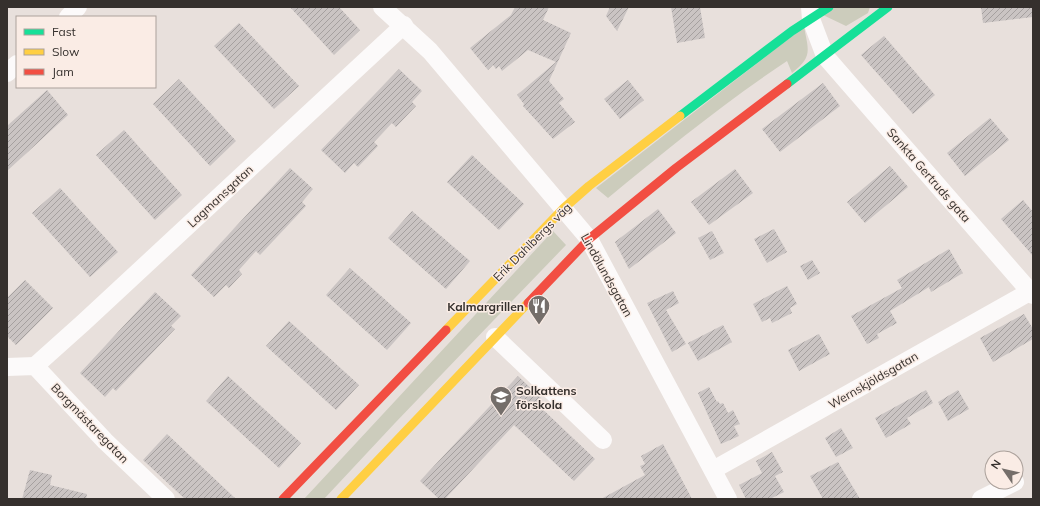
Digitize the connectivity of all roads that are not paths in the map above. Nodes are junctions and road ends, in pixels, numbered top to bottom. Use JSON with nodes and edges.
{"nodes":[{"id":1,"x":78,"y":7,"type":"edge"},
{"id":2,"x":382,"y":7,"type":"edge"},
{"id":3,"x":829,"y":7,"type":"edge"},
{"id":4,"x":883,"y":8,"type":"edge"},
{"id":5,"x":810,"y":13,"type":"edge"},
{"id":6,"x":69,"y":16,"type":"edge"},
{"id":7,"x":404,"y":25,"type":"junction"},
{"id":8,"x":825,"y":56,"type":"junction"},
{"id":9,"x":16,"y":65,"type":"edge"},
{"id":10,"x":7,"y":73,"type":"edge"},
{"id":11,"x":564,"y":208,"type":"junction"},
{"id":12,"x":589,"y":239,"type":"junction"},
{"id":13,"x":1032,"y":292,"type":"edge"},
{"id":14,"x":495,"y":337,"type":"junction"},
{"id":15,"x":35,"y":366,"type":"junction"},
{"id":16,"x":7,"y":367,"type":"edge"},
{"id":17,"x":603,"y":440,"type":"dead end"},
{"id":18,"x":713,"y":470,"type":"junction"},
{"id":19,"x":999,"y":490,"type":"edge"},
{"id":20,"x":166,"y":499,"type":"edge"},
{"id":21,"x":283,"y":499,"type":"edge"},
{"id":22,"x":341,"y":499,"type":"edge"},
{"id":23,"x":728,"y":499,"type":"edge"},
{"id":24,"x":981,"y":499,"type":"edge"}],
"edges":[{"from":1,"to":6,"type":"street"},
{"from":2,"to":7,"type":"street","name":"Lindölundsgatan"},
{"from":3,"to":5,"type":"main road","name":"Erik Dahlbergs väg"},
{"from":4,"to":8,"type":"main road"},
{"from":5,"to":8,"type":"street"},
{"from":5,"to":11,"type":"main road","name":"Erik Dahlbergs väg"},
{"from":7,"to":11,"type":"street","name":"Lindölundsgatan"},
{"from":7,"to":15,"type":"street","name":"Lagmansgatan"},
{"from":8,"to":12,"type":"main road"},
{"from":8,"to":13,"type":"street","name":"Sankta Gertruds gata"},
{"from":9,"to":10,"type":"street"},
{"from":11,"to":12,"type":"street","name":"Lindölundsgatan"},
{"from":11,"to":21,"type":"main road","name":"Erik Dahlbergs väg"},
{"from":12,"to":14,"type":"main road"},
{"from":12,"to":18,"type":"street","name":"Lindölundsgatan"},
{"from":13,"to":18,"type":"street","name":"Wernskjöldsgatan"},
{"from":14,"to":17,"type":"street"},
{"from":14,"to":22,"type":"main road"},
{"from":15,"to":16,"type":"street"},
{"from":15,"to":20,"type":"street","name":"Borgmästaregatan"},
{"from":18,"to":23,"type":"street","name":"Lindölundsgatan"},
{"from":19,"to":24,"type":"street"}]}
